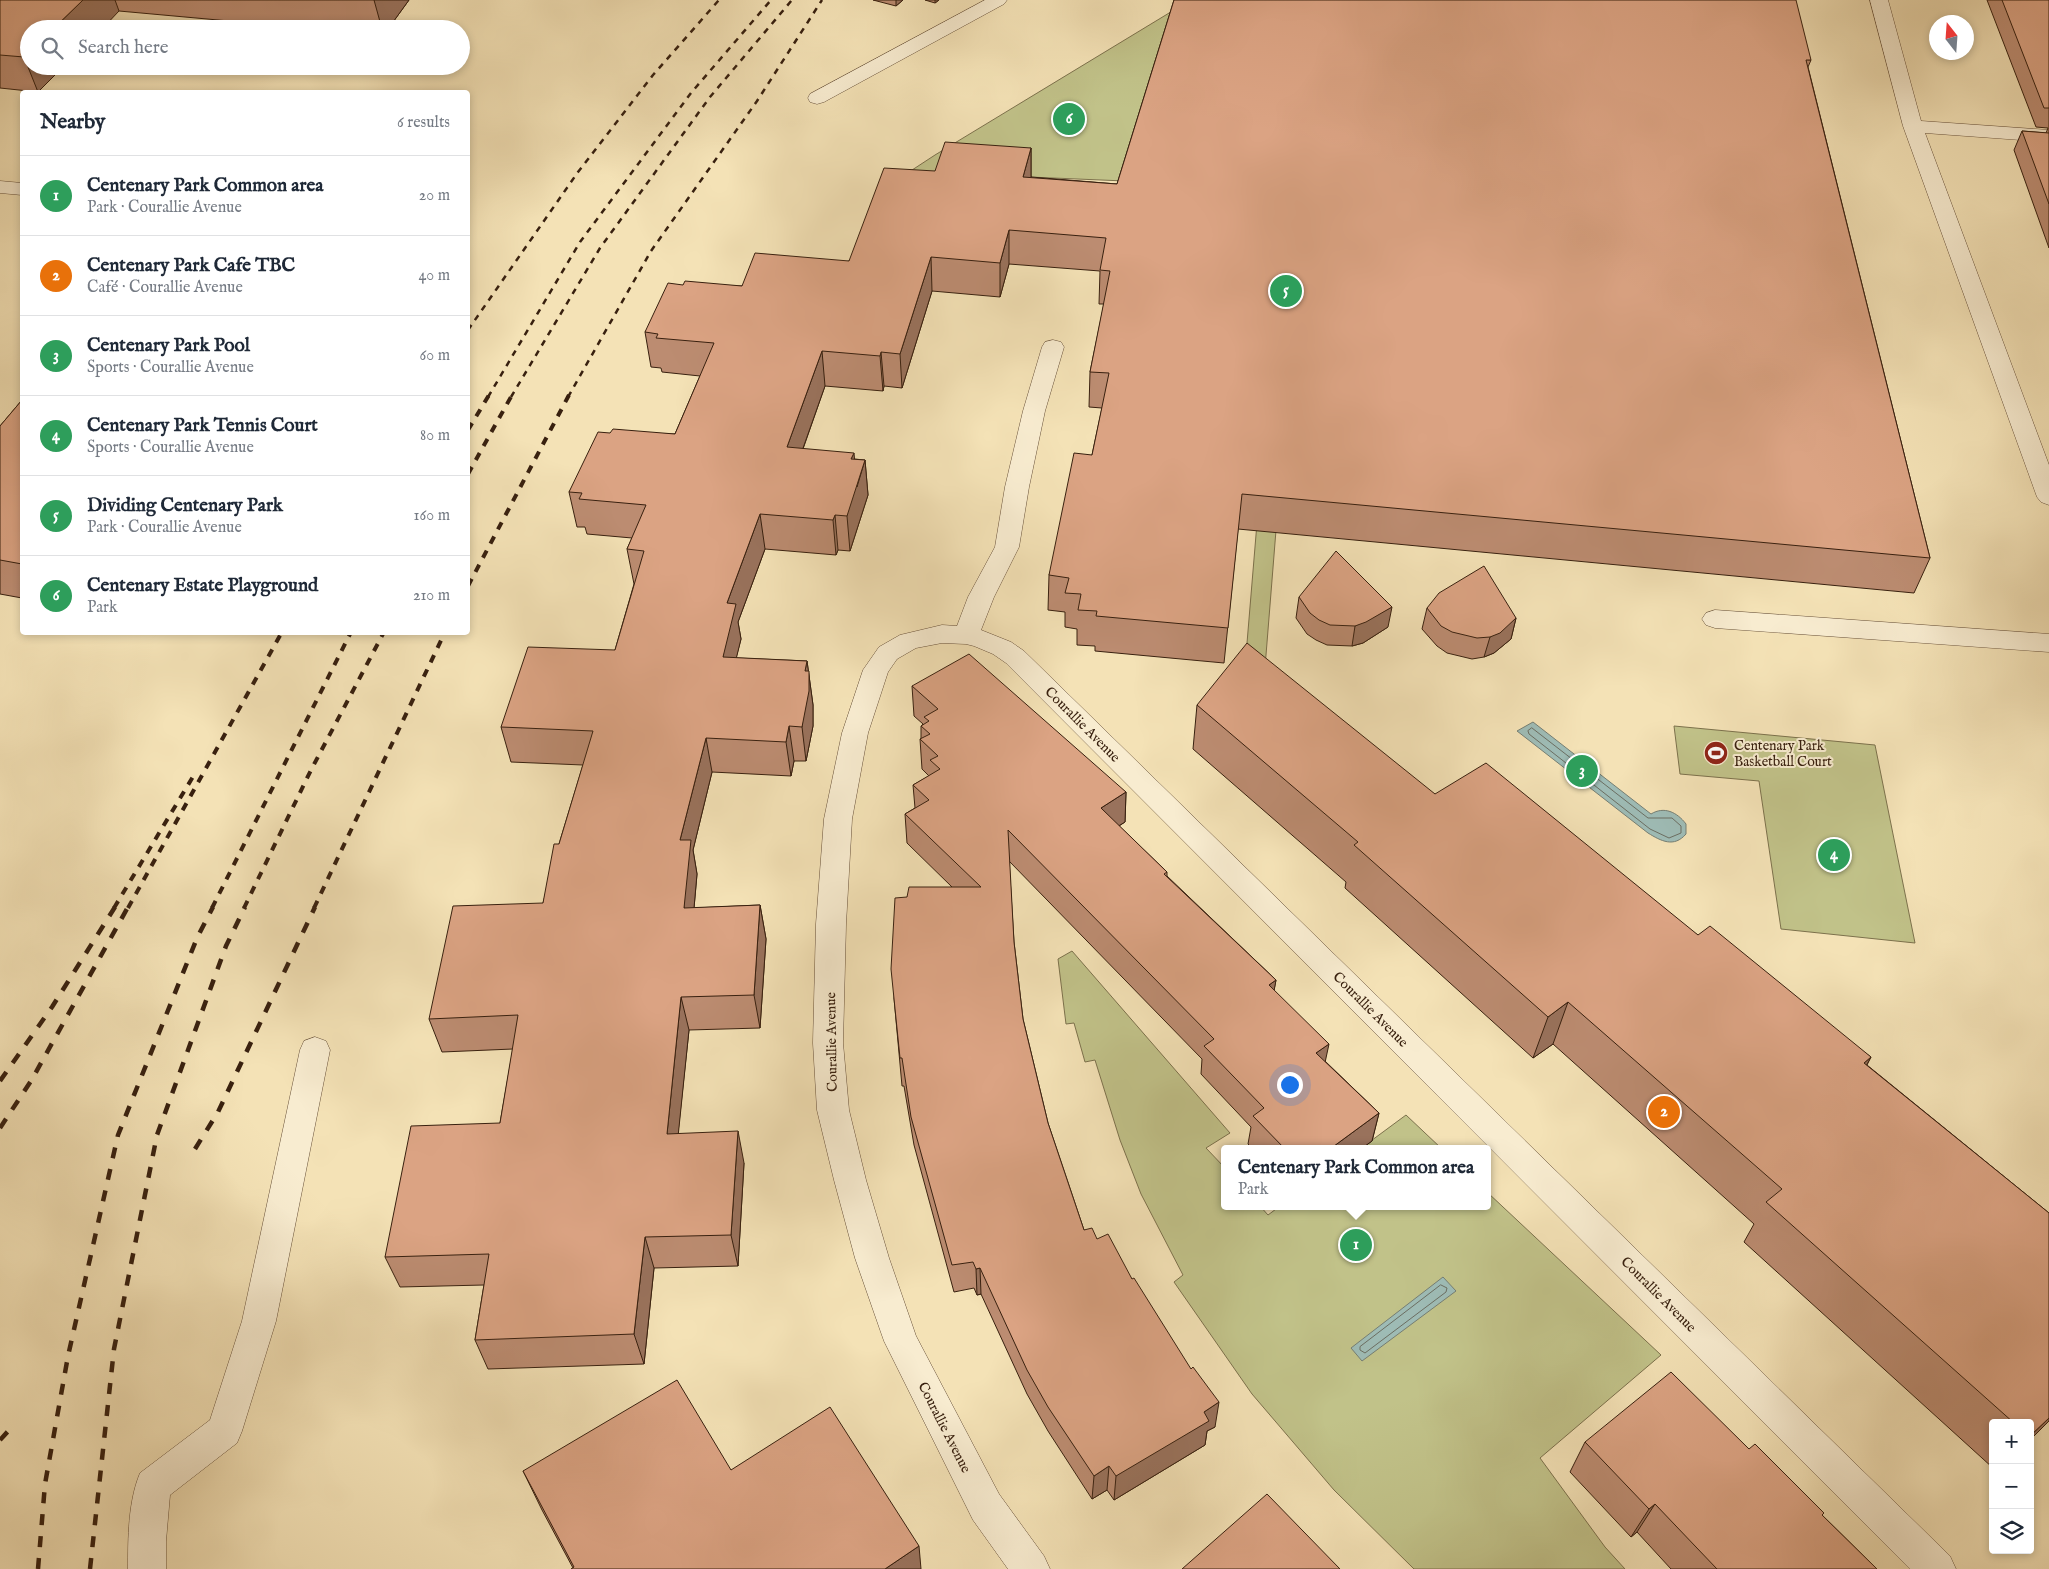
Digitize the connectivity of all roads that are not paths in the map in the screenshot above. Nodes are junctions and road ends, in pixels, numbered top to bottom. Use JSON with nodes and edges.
{"nodes":[{"id":1,"x":998,"y":0,"type":"edge"},
{"id":2,"x":1879,"y":0,"type":"edge"},
{"id":3,"x":817,"y":98,"type":"dead end"},
{"id":4,"x":1913,"y":126,"type":"junction"},
{"id":5,"x":2049,"y":136,"type":"edge"},
{"id":6,"x":0,"y":187,"type":"edge"},
{"id":7,"x":20,"y":189,"type":"edge"},
{"id":8,"x":1053,"y":347,"type":"dead end"},
{"id":9,"x":2049,"y":497,"type":"edge"},
{"id":10,"x":1715,"y":619,"type":"dead end"},
{"id":11,"x":966,"y":635,"type":"junction"},
{"id":12,"x":2049,"y":642,"type":"edge"},
{"id":13,"x":315,"y":1050,"type":"dead end"},
{"id":14,"x":147,"y":1569,"type":"edge"},
{"id":15,"x":1031,"y":1569,"type":"edge"},
{"id":16,"x":1937,"y":1569,"type":"edge"}],
"edges":[{"from":1,"to":3,"type":"street"},
{"from":2,"to":4,"type":"street"},
{"from":4,"to":5,"type":"street"},
{"from":4,"to":9,"type":"street"},
{"from":6,"to":7,"type":"street"},
{"from":8,"to":11,"type":"street"},
{"from":10,"to":12,"type":"street"},
{"from":11,"to":15,"type":"street","name":"Courallie Avenue"},
{"from":11,"to":16,"type":"street","name":"Courallie Avenue"},
{"from":13,"to":14,"type":"street"}]}
